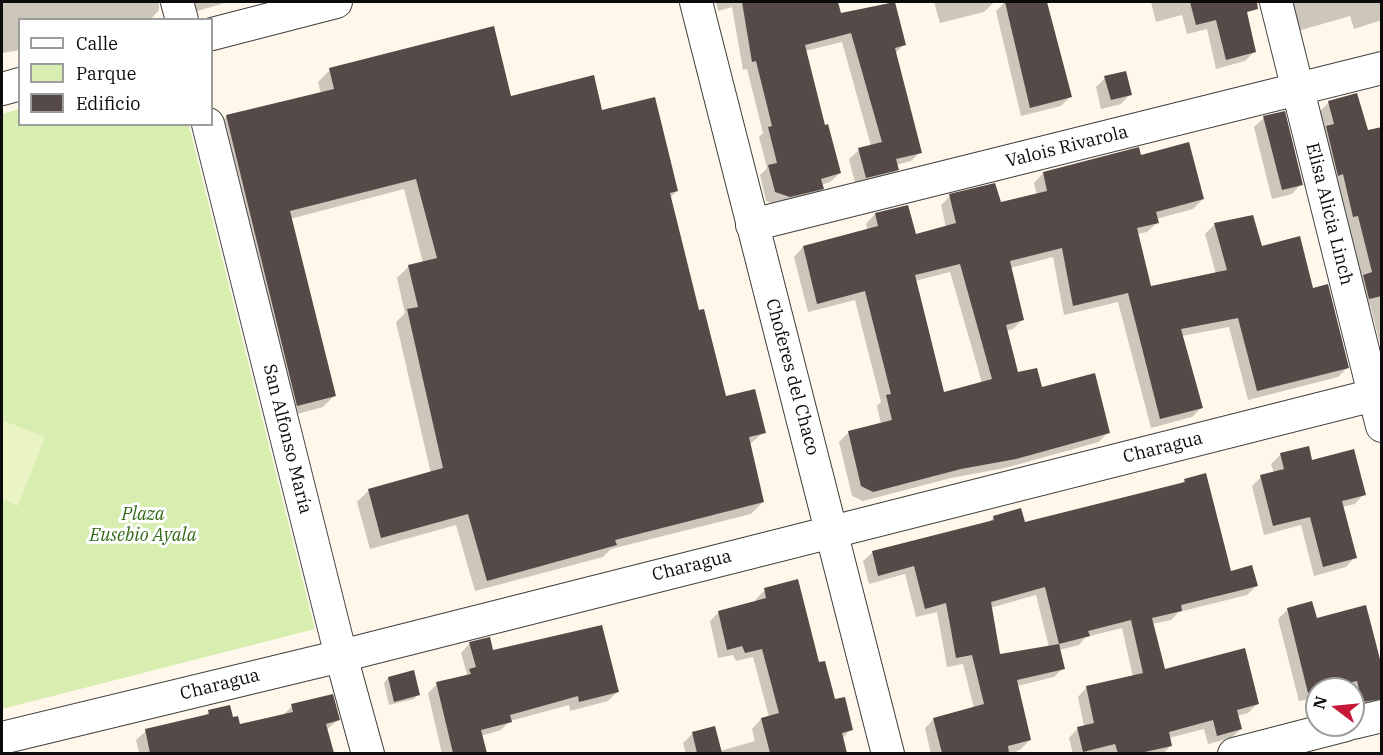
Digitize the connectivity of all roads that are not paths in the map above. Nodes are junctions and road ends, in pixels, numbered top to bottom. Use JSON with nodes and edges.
{"nodes":[{"id":1,"x":177,"y":2,"type":"edge"},
{"id":2,"x":336,"y":2,"type":"edge"},
{"id":3,"x":696,"y":2,"type":"edge"},
{"id":4,"x":1276,"y":2,"type":"edge"},
{"id":5,"x":181,"y":18,"type":"edge"},
{"id":6,"x":213,"y":34,"type":"edge"},
{"id":7,"x":1382,"y":68,"type":"edge"},
{"id":8,"x":18,"y":85,"type":"edge"},
{"id":9,"x":2,"y":89,"type":"edge"},
{"id":10,"x":1299,"y":90,"type":"junction"},
{"id":11,"x":208,"y":126,"type":"edge"},
{"id":12,"x":752,"y":225,"type":"junction"},
{"id":13,"x":1377,"y":394,"type":"edge"},
{"id":14,"x":1382,"y":426,"type":"edge"},
{"id":15,"x":832,"y":531,"type":"junction"},
{"id":16,"x":341,"y":656,"type":"junction"},
{"id":17,"x":1382,"y":716,"type":"edge"},
{"id":18,"x":1365,"y":720,"type":"edge"},
{"id":19,"x":1305,"y":736,"type":"edge"},
{"id":20,"x":2,"y":738,"type":"edge"},
{"id":21,"x":368,"y":753,"type":"edge"},
{"id":22,"x":888,"y":753,"type":"edge"},
{"id":23,"x":1238,"y":753,"type":"edge"}],
"edges":[{"from":1,"to":5,"type":"street"},
{"from":2,"to":6,"type":"street"},
{"from":3,"to":12,"type":"street","name":"Choferes del Chaco"},
{"from":4,"to":10,"type":"street","name":"Elisa Alicia Linch"},
{"from":7,"to":10,"type":"street","name":"Valois Rivarola"},
{"from":8,"to":9,"type":"street"},
{"from":10,"to":12,"type":"street","name":"Valois Rivarola"},
{"from":10,"to":13,"type":"street","name":"Elisa Alicia Linch"},
{"from":11,"to":16,"type":"street","name":"San Alfonso María"},
{"from":12,"to":15,"type":"street","name":"Choferes del Chaco"},
{"from":13,"to":14,"type":"street","name":"Elisa Alicia Linch"},
{"from":13,"to":15,"type":"street","name":"Charagua"},
{"from":15,"to":16,"type":"street","name":"Charagua"},
{"from":15,"to":22,"type":"street","name":"Choferes del Chaco"},
{"from":16,"to":20,"type":"street","name":"Charagua"},
{"from":16,"to":21,"type":"street","name":"San Alfonso María"},
{"from":17,"to":18,"type":"street"},
{"from":19,"to":23,"type":"street"}]}
